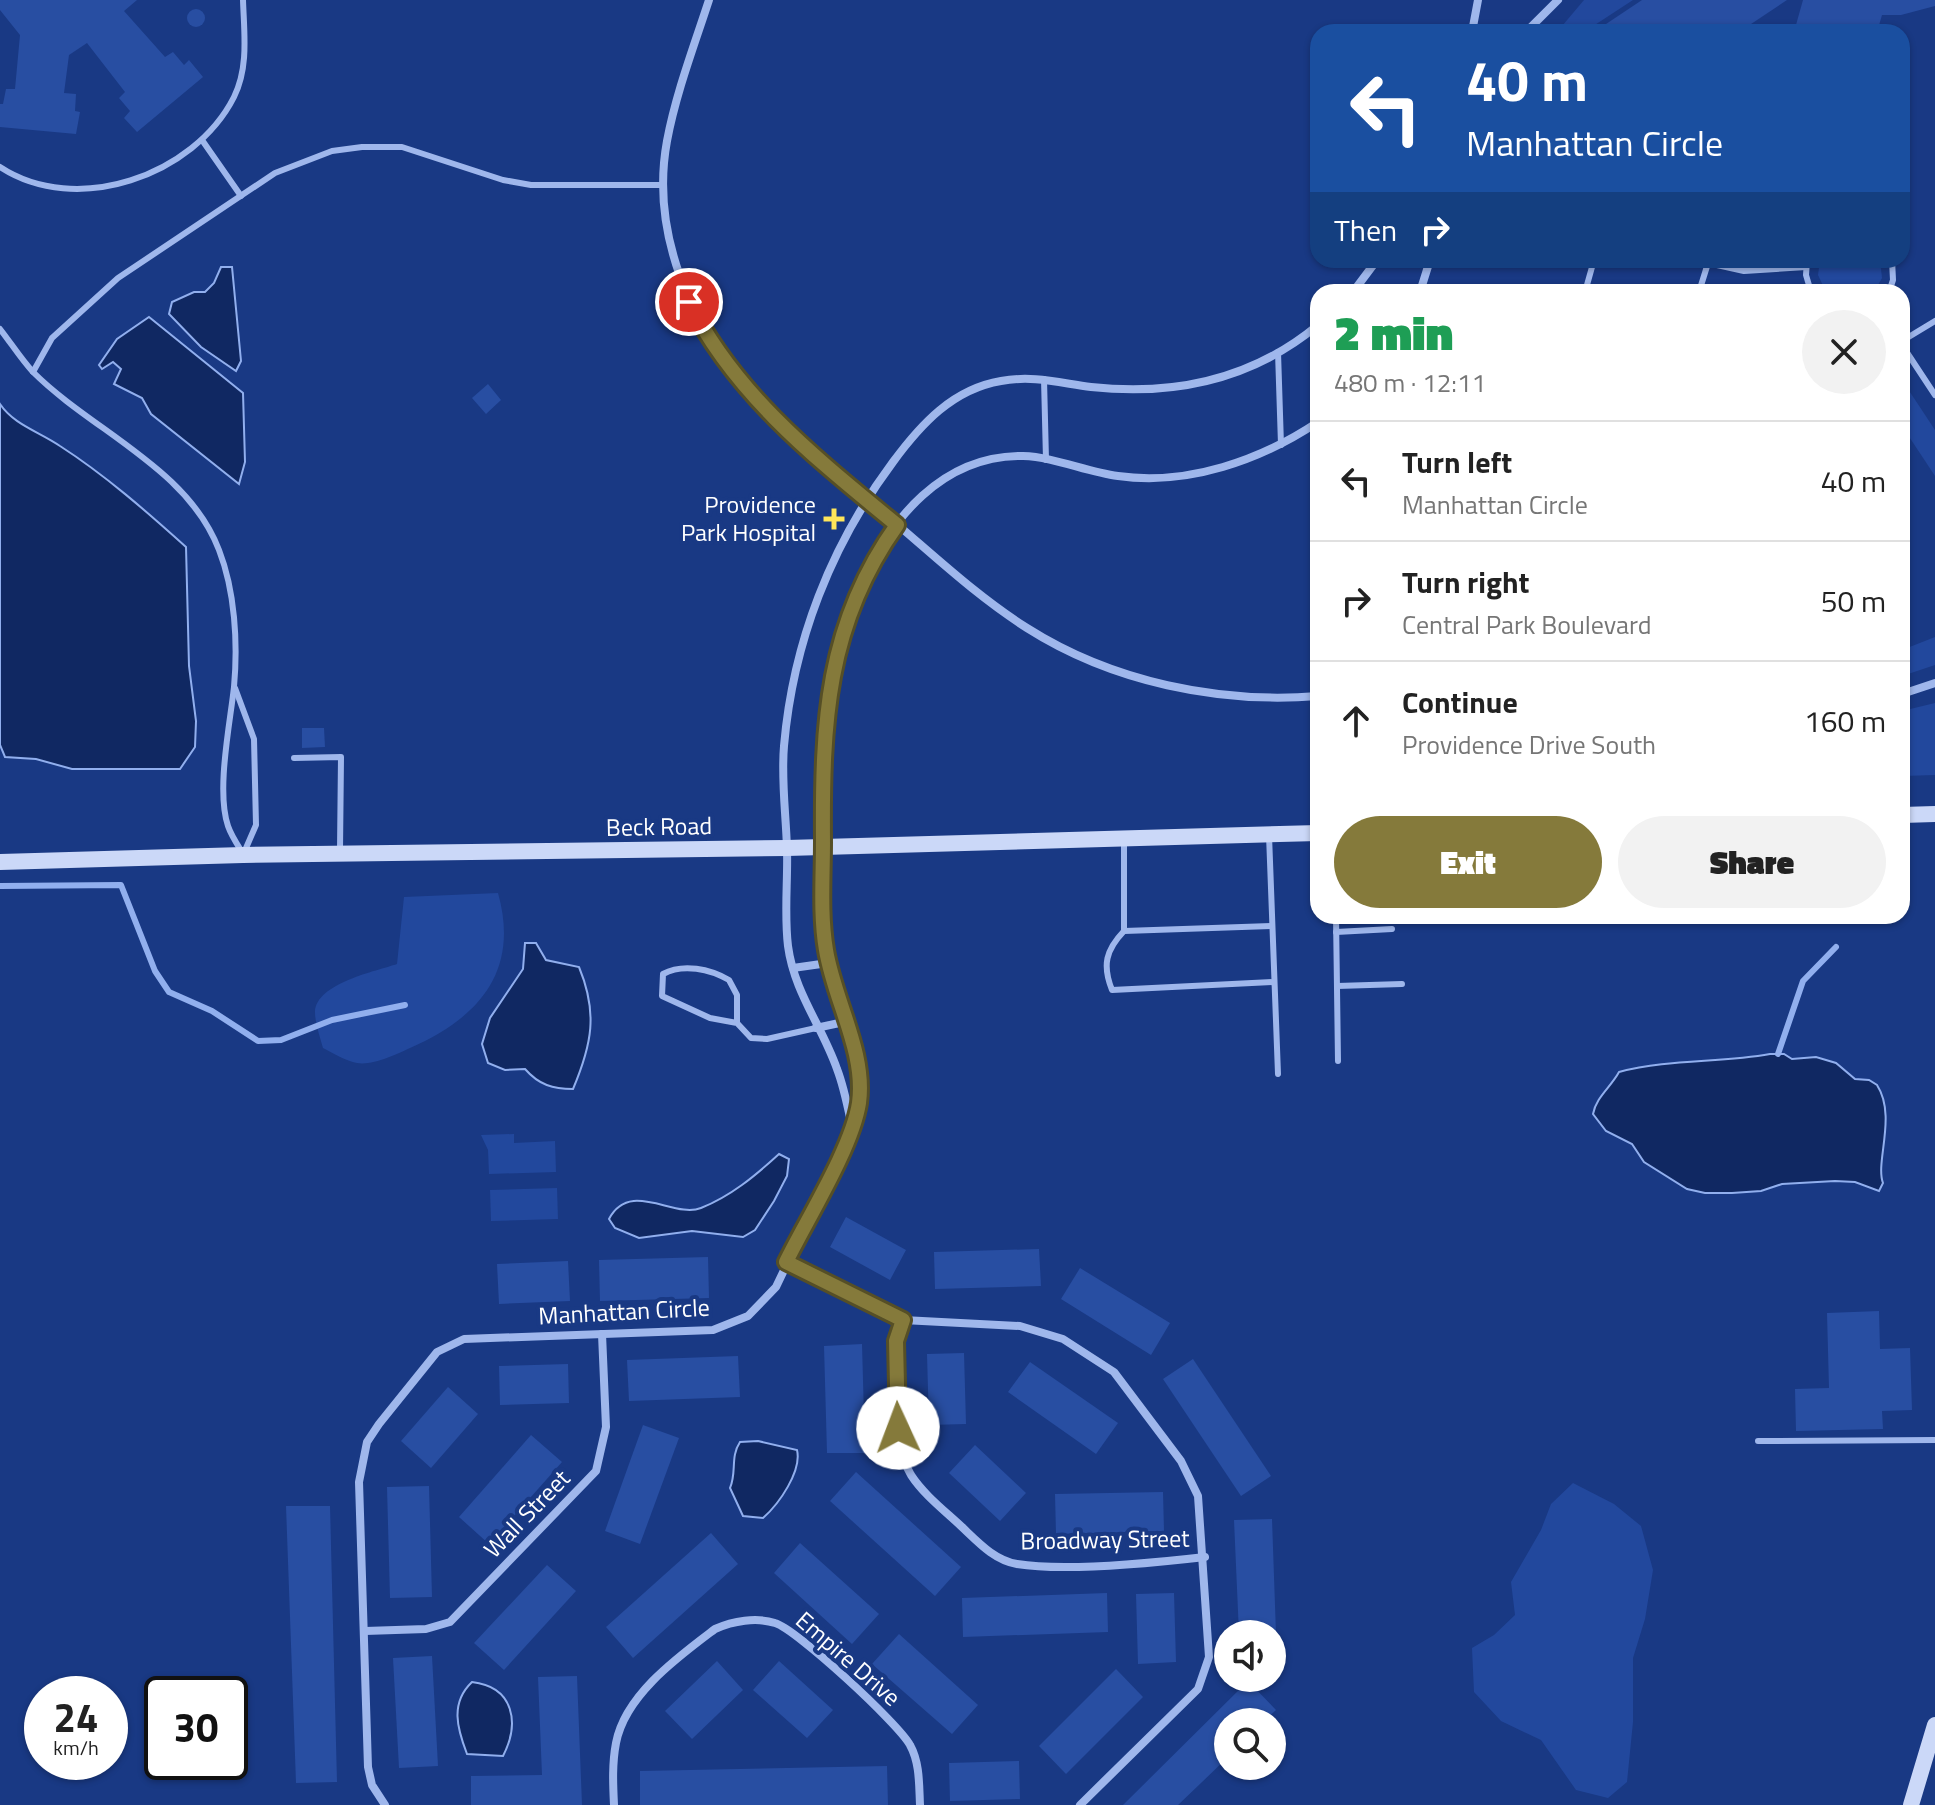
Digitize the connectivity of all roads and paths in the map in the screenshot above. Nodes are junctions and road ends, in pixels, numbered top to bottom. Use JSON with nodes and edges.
{"nodes":[{"id":1,"x":243,"y":0,"type":"edge"},
{"id":2,"x":709,"y":0,"type":"edge"},
{"id":3,"x":1478,"y":0,"type":"edge"},
{"id":4,"x":1558,"y":0,"type":"edge"},
{"id":5,"x":1474,"y":24,"type":"edge"},
{"id":6,"x":1534,"y":24,"type":"edge"},
{"id":7,"x":202,"y":140,"type":"junction"},
{"id":8,"x":0,"y":167,"type":"edge"},
{"id":9,"x":664,"y":185,"type":"junction"},
{"id":10,"x":241,"y":196,"type":"junction"},
{"id":11,"x":1730,"y":268,"type":"edge"},
{"id":12,"x":1771,"y":268,"type":"edge"},
{"id":13,"x":1935,"y":321,"type":"edge"},
{"id":14,"x":0,"y":329,"type":"edge"},
{"id":15,"x":1310,"y":330,"type":"edge"},
{"id":16,"x":1910,"y":338,"type":"edge"},
{"id":17,"x":1278,"y":352,"type":"junction"},
{"id":18,"x":1910,"y":356,"type":"edge"},
{"id":19,"x":33,"y":372,"type":"junction"},
{"id":20,"x":1044,"y":379,"type":"junction"},
{"id":21,"x":1935,"y":395,"type":"edge"},
{"id":22,"x":1310,"y":427,"type":"edge"},
{"id":23,"x":1281,"y":445,"type":"junction"},
{"id":24,"x":1046,"y":460,"type":"junction"},
{"id":25,"x":865,"y":499,"type":"junction"},
{"id":26,"x":897,"y":525,"type":"junction"},
{"id":27,"x":1935,"y":683,"type":"edge"},
{"id":28,"x":234,"y":684,"type":"junction"},
{"id":29,"x":1910,"y":691,"type":"edge"},
{"id":30,"x":1310,"y":696,"type":"edge"},
{"id":31,"x":294,"y":758,"type":"dead end"},
{"id":32,"x":1935,"y":814,"type":"edge"},
{"id":33,"x":1910,"y":815,"type":"edge"},
{"id":34,"x":1310,"y":833,"type":"edge"},
{"id":35,"x":1269,"y":835,"type":"junction"},
{"id":36,"x":1124,"y":839,"type":"junction"},
{"id":37,"x":823,"y":847,"type":"junction"},
{"id":38,"x":787,"y":848,"type":"junction"},
{"id":39,"x":340,"y":854,"type":"junction"},
{"id":40,"x":243,"y":855,"type":"junction"},
{"id":41,"x":0,"y":862,"type":"edge"},
{"id":42,"x":1336,"y":924,"type":"edge"},
{"id":43,"x":1271,"y":926,"type":"junction"},
{"id":44,"x":1392,"y":929,"type":"dead end"},
{"id":45,"x":1124,"y":931,"type":"junction"},
{"id":46,"x":1336,"y":932,"type":"junction"},
{"id":47,"x":828,"y":963,"type":"junction"},
{"id":48,"x":793,"y":968,"type":"junction"},
{"id":49,"x":1274,"y":982,"type":"junction"},
{"id":50,"x":1402,"y":984,"type":"dead end"},
{"id":51,"x":1337,"y":986,"type":"junction"},
{"id":52,"x":844,"y":1022,"type":"junction"},
{"id":53,"x":737,"y":1023,"type":"junction"},
{"id":54,"x":816,"y":1028,"type":"junction"},
{"id":55,"x":1338,"y":1061,"type":"dead end"},
{"id":56,"x":1278,"y":1074,"type":"dead end"},
{"id":57,"x":852,"y":1128,"type":"junction"},
{"id":58,"x":786,"y":1262,"type":"junction"},
{"id":59,"x":903,"y":1320,"type":"junction"},
{"id":60,"x":602,"y":1334,"type":"junction"},
{"id":61,"x":1935,"y":1440,"type":"edge"},
{"id":62,"x":1758,"y":1441,"type":"dead end"},
{"id":63,"x":1205,"y":1557,"type":"junction"},
{"id":64,"x":365,"y":1631,"type":"junction"},
{"id":65,"x":1935,"y":1725,"type":"edge"},
{"id":66,"x":385,"y":1805,"type":"edge"},
{"id":67,"x":614,"y":1805,"type":"edge"},
{"id":68,"x":920,"y":1805,"type":"edge"},
{"id":69,"x":1080,"y":1805,"type":"edge"},
{"id":70,"x":1911,"y":1805,"type":"edge"}],
"edges":[{"from":1,"to":7,"type":"lane"},
{"from":2,"to":9,"type":"street"},
{"from":3,"to":5,"type":"street"},
{"from":4,"to":6,"type":"street"},
{"from":7,"to":8,"type":"lane"},
{"from":7,"to":10,"type":"lane"},
{"from":9,"to":10,"type":"lane"},
{"from":9,"to":25,"type":"street"},
{"from":10,"to":19,"type":"lane"},
{"from":11,"to":12,"type":"lane"},
{"from":13,"to":16,"type":"lane"},
{"from":14,"to":19,"type":"lane"},
{"from":15,"to":17,"type":"street"},
{"from":17,"to":20,"type":"street"},
{"from":17,"to":23,"type":"lane"},
{"from":18,"to":21,"type":"lane"},
{"from":19,"to":28,"type":"lane"},
{"from":20,"to":24,"type":"lane"},
{"from":20,"to":25,"type":"street"},
{"from":22,"to":23,"type":"street","name":"Manhattan Circle"},
{"from":23,"to":24,"type":"street","name":"Manhattan Circle"},
{"from":24,"to":26,"type":"street","name":"Manhattan Circle"},
{"from":25,"to":26,"type":"street"},
{"from":25,"to":38,"type":"street"},
{"from":26,"to":30,"type":"street"},
{"from":26,"to":37,"type":"street","name":"Manhattan Circle"},
{"from":27,"to":29,"type":"street"},
{"from":28,"to":40,"type":"lane"},
{"from":28,"to":40,"type":"lane"},
{"from":31,"to":39,"type":"lane"},
{"from":32,"to":33,"type":"main road"},
{"from":34,"to":35,"type":"main road","name":"Beck Road"},
{"from":35,"to":36,"type":"main road","name":"Beck Road"},
{"from":35,"to":43,"type":"lane"},
{"from":36,"to":37,"type":"main road","name":"Beck Road"},
{"from":36,"to":45,"type":"lane"},
{"from":37,"to":38,"type":"main road","name":"Beck Road"},
{"from":37,"to":47,"type":"street","name":"Manhattan Circle"},
{"from":38,"to":39,"type":"main road","name":"Beck Road"},
{"from":38,"to":48,"type":"street"},
{"from":39,"to":40,"type":"main road","name":"Beck Road"},
{"from":40,"to":41,"type":"main road","name":"Beck Road"},
{"from":42,"to":46,"type":"lane"},
{"from":43,"to":45,"type":"lane"},
{"from":43,"to":49,"type":"lane"},
{"from":44,"to":46,"type":"lane"},
{"from":45,"to":49,"type":"lane"},
{"from":46,"to":51,"type":"lane"},
{"from":47,"to":48,"type":"street"},
{"from":47,"to":52,"type":"street","name":"Manhattan Circle"},
{"from":48,"to":54,"type":"street"},
{"from":49,"to":56,"type":"lane"},
{"from":50,"to":51,"type":"lane"},
{"from":51,"to":55,"type":"lane"},
{"from":52,"to":54,"type":"street"},
{"from":52,"to":57,"type":"street","name":"Manhattan Circle"},
{"from":53,"to":53,"type":"lane"},
{"from":53,"to":54,"type":"lane"},
{"from":54,"to":57,"type":"street"},
{"from":57,"to":58,"type":"street","name":"Manhattan Circle"},
{"from":58,"to":59,"type":"street"},
{"from":58,"to":60,"type":"street","name":"Manhattan Circle"},
{"from":59,"to":63,"type":"street"},
{"from":59,"to":63,"type":"street","name":"Broadway Street"},
{"from":60,"to":64,"type":"street","name":"Wall Street"},
{"from":60,"to":64,"type":"street","name":"Manhattan Circle"},
{"from":61,"to":62,"type":"lane"},
{"from":63,"to":69,"type":"street"},
{"from":64,"to":66,"type":"street","name":"Manhattan Circle"},
{"from":65,"to":70,"type":"main road"},
{"from":67,"to":68,"type":"street","name":"Empire Drive"}]}
